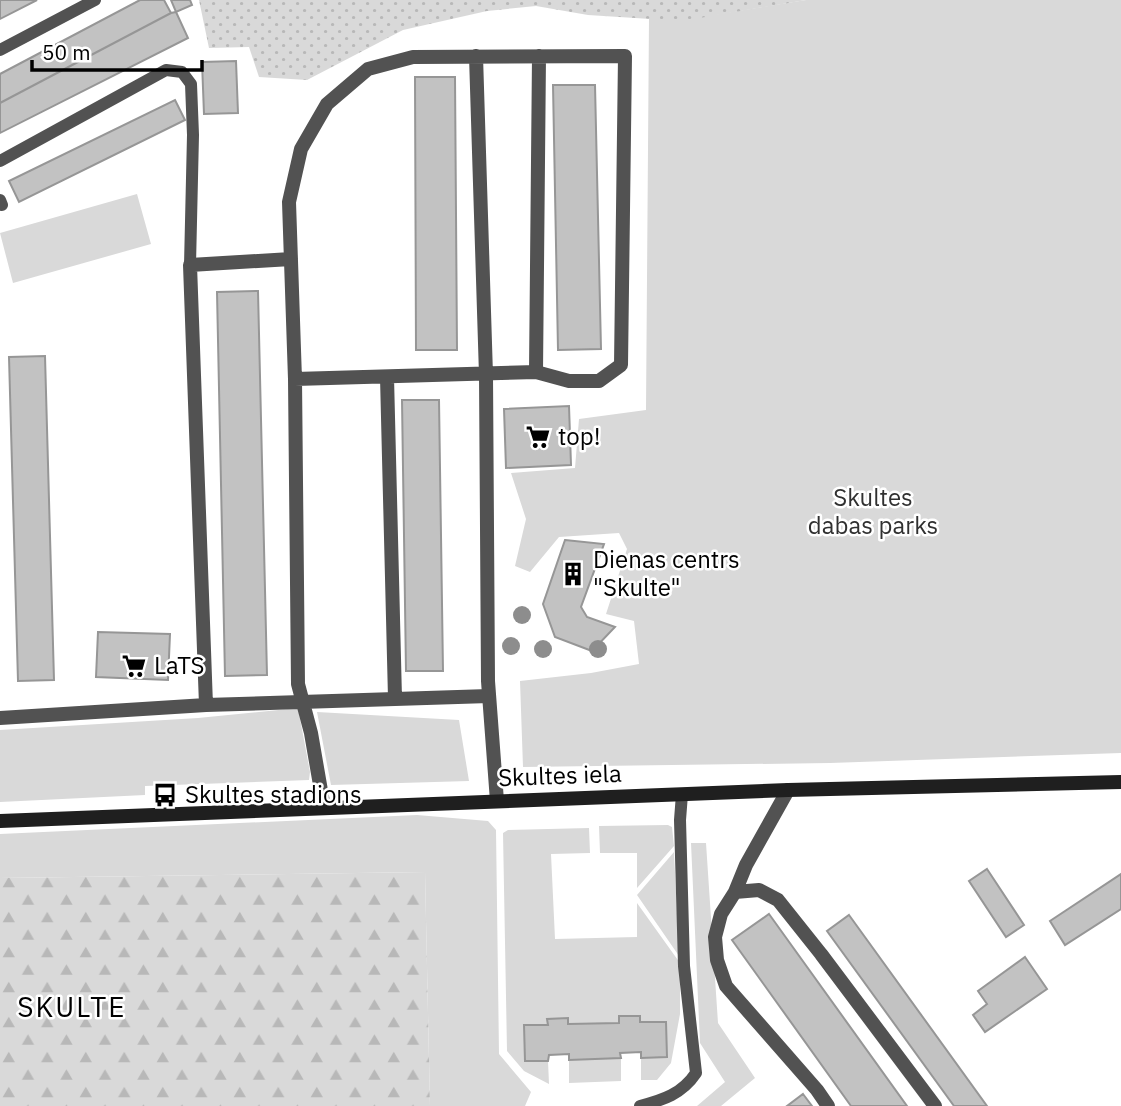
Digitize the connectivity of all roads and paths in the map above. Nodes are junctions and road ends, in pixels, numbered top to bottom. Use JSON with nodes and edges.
{"nodes":[{"id":1,"x":95,"y":0,"type":"edge"},
{"id":2,"x":0,"y":50,"type":"edge"},
{"id":3,"x":539,"y":56,"type":"junction"},
{"id":4,"x":476,"y":57,"type":"junction"},
{"id":5,"x":0,"y":161,"type":"edge"},
{"id":6,"x":291,"y":259,"type":"junction"},
{"id":7,"x":190,"y":265,"type":"junction"},
{"id":8,"x":536,"y":372,"type":"junction"},
{"id":9,"x":486,"y":375,"type":"junction"},
{"id":10,"x":387,"y":377,"type":"junction"},
{"id":11,"x":295,"y":379,"type":"junction"},
{"id":12,"x":489,"y":696,"type":"junction"},
{"id":13,"x":395,"y":698,"type":"junction"},
{"id":14,"x":304,"y":701,"type":"junction"},
{"id":15,"x":206,"y":705,"type":"junction"},
{"id":16,"x":0,"y":718,"type":"edge"},
{"id":17,"x":1121,"y":782,"type":"edge"},
{"id":18,"x":788,"y":790,"type":"junction"},
{"id":19,"x":682,"y":794,"type":"junction"},
{"id":20,"x":497,"y":801,"type":"junction"},
{"id":21,"x":324,"y":808,"type":"junction"},
{"id":22,"x":0,"y":821,"type":"edge"},
{"id":23,"x":735,"y":892,"type":"junction"},
{"id":24,"x":640,"y":1106,"type":"edge"},
{"id":25,"x":828,"y":1106,"type":"edge"},
{"id":26,"x":935,"y":1106,"type":"edge"}],
"edges":[{"from":1,"to":2,"type":"lane"},
{"from":3,"to":4,"type":"street"},
{"from":3,"to":8,"type":"street"},
{"from":3,"to":8,"type":"street"},
{"from":4,"to":6,"type":"street"},
{"from":4,"to":9,"type":"street"},
{"from":5,"to":7,"type":"lane"},
{"from":6,"to":7,"type":"street"},
{"from":6,"to":11,"type":"street"},
{"from":7,"to":15,"type":"street"},
{"from":8,"to":9,"type":"street"},
{"from":9,"to":10,"type":"street"},
{"from":9,"to":12,"type":"street"},
{"from":10,"to":11,"type":"street"},
{"from":10,"to":13,"type":"street"},
{"from":11,"to":14,"type":"street"},
{"from":12,"to":13,"type":"street"},
{"from":12,"to":20,"type":"street"},
{"from":13,"to":14,"type":"street"},
{"from":14,"to":15,"type":"street"},
{"from":14,"to":21,"type":"street"},
{"from":15,"to":16,"type":"street"},
{"from":17,"to":18,"type":"main road","name":"Skultes iela"},
{"from":18,"to":19,"type":"main road","name":"Skultes iela"},
{"from":18,"to":23,"type":"street"},
{"from":19,"to":20,"type":"main road","name":"Skultes iela"},
{"from":19,"to":24,"type":"lane"},
{"from":20,"to":21,"type":"main road","name":"Skultes iela"},
{"from":21,"to":22,"type":"main road","name":"Skultes iela"},
{"from":23,"to":25,"type":"street"},
{"from":23,"to":26,"type":"street"}]}
